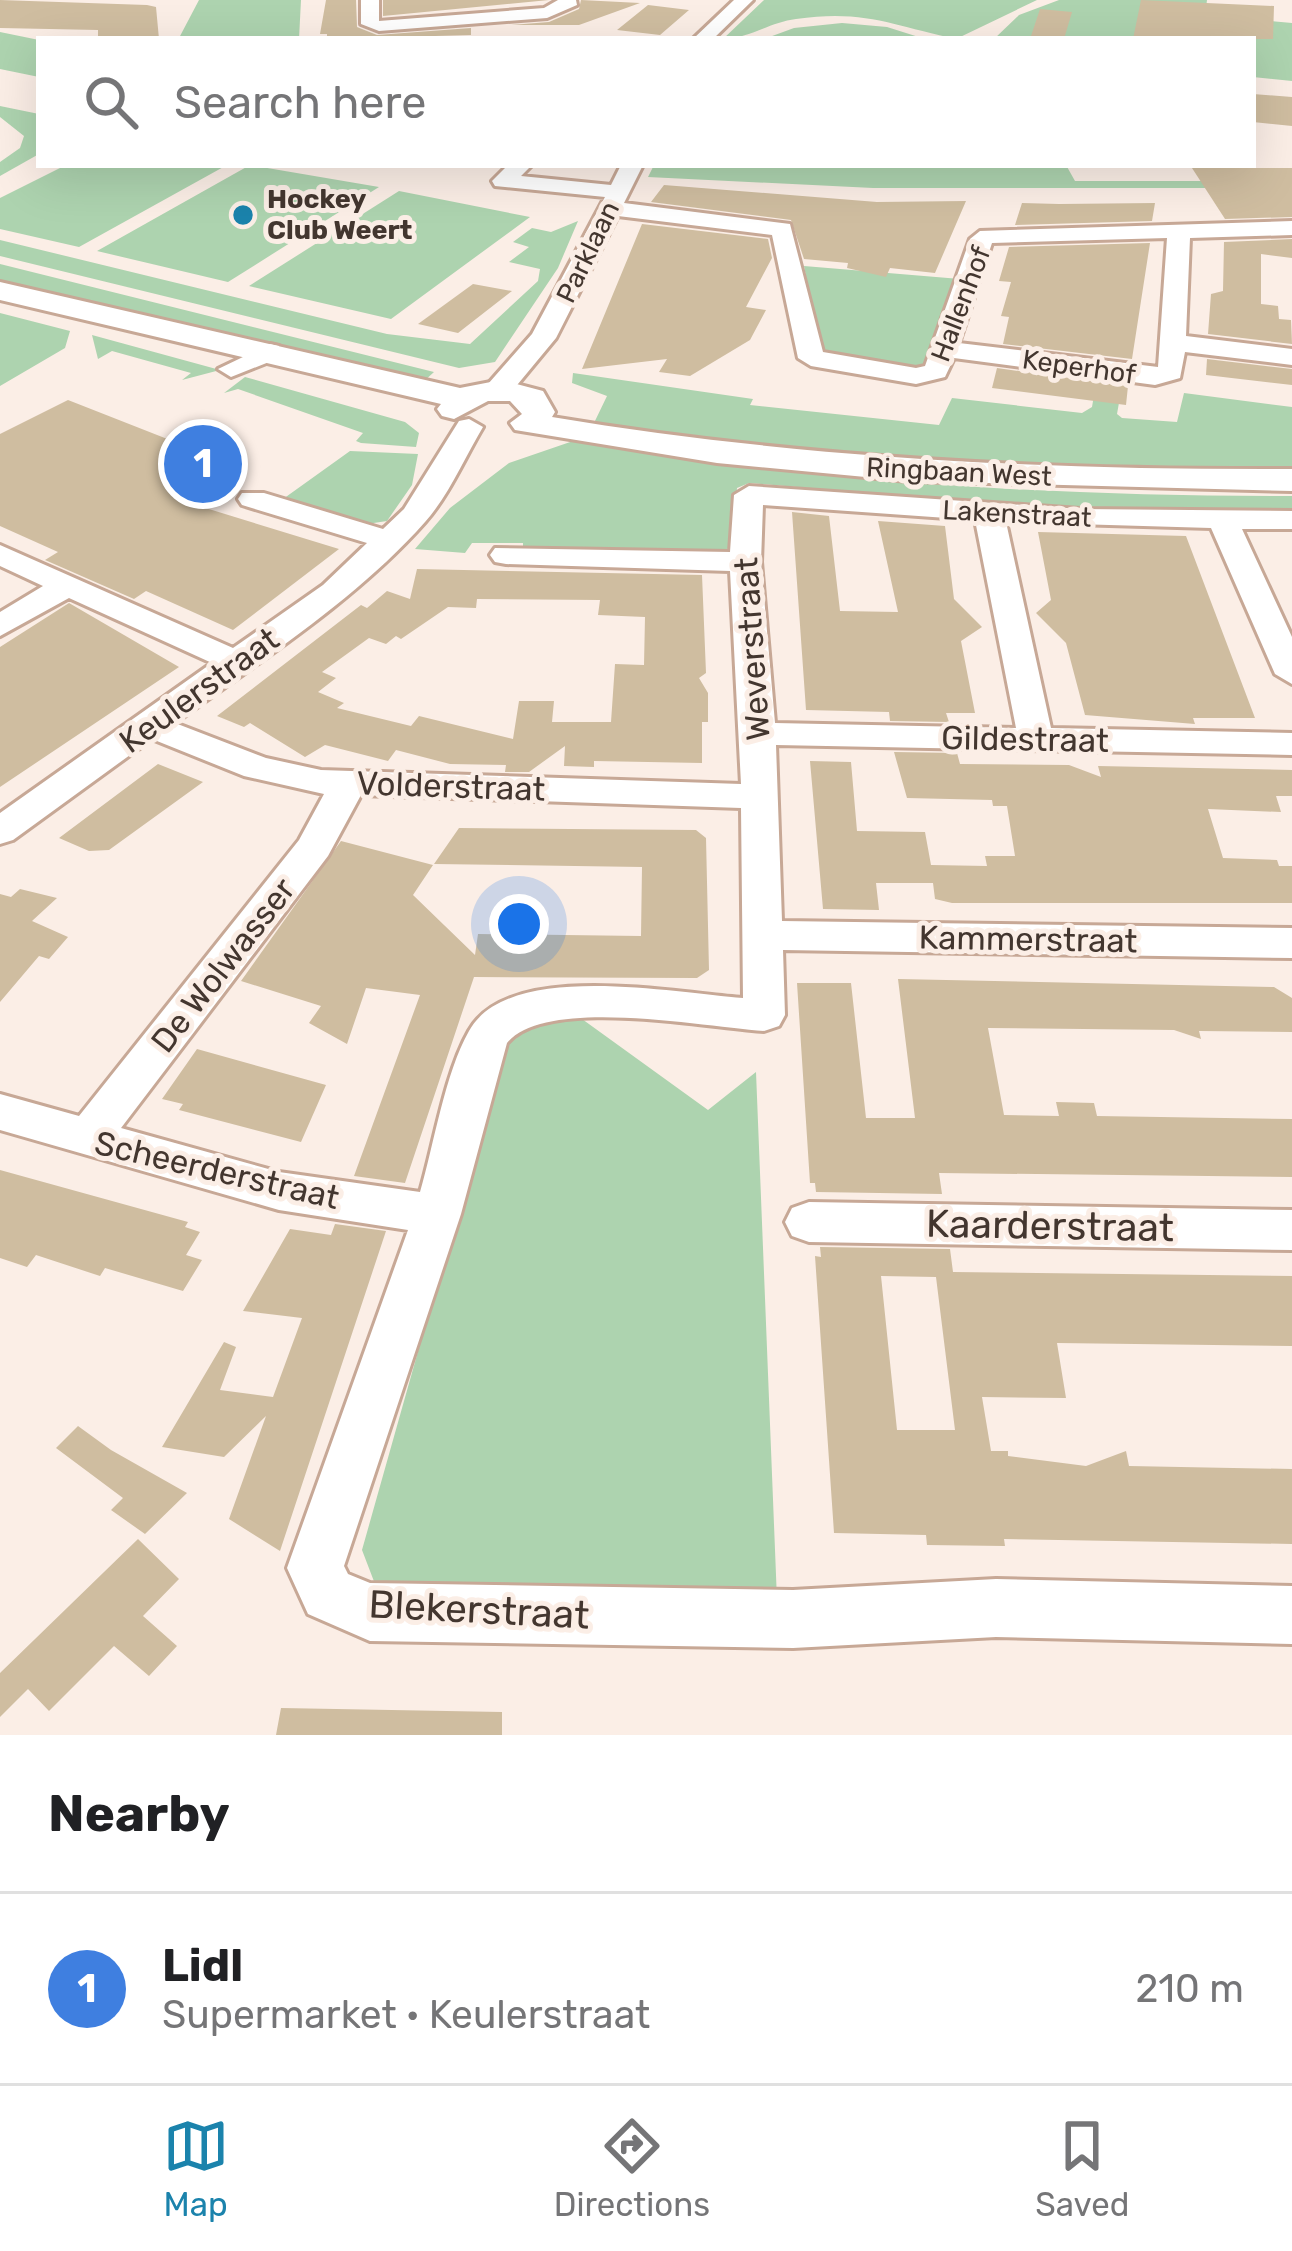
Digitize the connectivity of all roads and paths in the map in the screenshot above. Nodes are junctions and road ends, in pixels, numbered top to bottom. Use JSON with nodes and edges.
{"nodes":[{"id":1,"x":370,"y":0,"type":"edge"},
{"id":2,"x":568,"y":0,"type":"edge"},
{"id":3,"x":744,"y":0,"type":"edge"},
{"id":4,"x":705,"y":36,"type":"edge"},
{"id":5,"x":518,"y":168,"type":"edge"},
{"id":6,"x":630,"y":168,"type":"edge"},
{"id":7,"x":613,"y":200,"type":"junction"},
{"id":8,"x":1292,"y":228,"type":"edge"},
{"id":9,"x":1179,"y":230,"type":"junction"},
{"id":10,"x":0,"y":292,"type":"edge"},
{"id":11,"x":1176,"y":343,"type":"junction"},
{"id":12,"x":942,"y":349,"type":"junction"},
{"id":13,"x":1292,"y":357,"type":"edge"},
{"id":14,"x":496,"y":411,"type":"junction"},
{"id":15,"x":1292,"y":480,"type":"edge"},
{"id":16,"x":253,"y":499,"type":"dead end"},
{"id":17,"x":746,"y":501,"type":"joint"},
{"id":18,"x":989,"y":514,"type":"junction"},
{"id":19,"x":1222,"y":520,"type":"junction"},
{"id":20,"x":1292,"y":520,"type":"edge"},
{"id":21,"x":392,"y":541,"type":"junction"},
{"id":22,"x":0,"y":554,"type":"edge"},
{"id":23,"x":506,"y":555,"type":"dead end"},
{"id":24,"x":745,"y":562,"type":"junction"},
{"id":25,"x":67,"y":586,"type":"junction"},
{"id":26,"x":0,"y":626,"type":"edge"},
{"id":27,"x":238,"y":663,"type":"junction"},
{"id":28,"x":1292,"y":674,"type":"edge"},
{"id":29,"x":152,"y":726,"type":"junction"},
{"id":30,"x":758,"y":734,"type":"junction"},
{"id":31,"x":1036,"y":740,"type":"junction"},
{"id":32,"x":1292,"y":744,"type":"edge"},
{"id":33,"x":350,"y":783,"type":"junction"},
{"id":34,"x":760,"y":797,"type":"junction"},
{"id":35,"x":0,"y":831,"type":"edge"},
{"id":36,"x":765,"y":935,"type":"junction"},
{"id":37,"x":1292,"y":943,"type":"edge"},
{"id":38,"x":764,"y":1015,"type":"joint"},
{"id":39,"x":0,"y":1112,"type":"edge"},
{"id":40,"x":86,"y":1140,"type":"junction"},
{"id":41,"x":437,"y":1214,"type":"junction"},
{"id":42,"x":809,"y":1222,"type":"dead end"},
{"id":43,"x":1292,"y":1230,"type":"edge"},
{"id":44,"x":1292,"y":1615,"type":"edge"}],
"edges":[{"from":1,"to":2,"type":"street"},
{"from":3,"to":4,"type":"street"},
{"from":5,"to":7,"type":"street"},
{"from":6,"to":7,"type":"street","name":"Parklaan"},
{"from":7,"to":12,"type":"street","name":"Hallenhof"},
{"from":7,"to":14,"type":"street","name":"Parklaan"},
{"from":8,"to":9,"type":"street"},
{"from":9,"to":11,"type":"street","name":"Keperhof"},
{"from":9,"to":12,"type":"street","name":"Hallenhof"},
{"from":10,"to":14,"type":"main road","name":"Ringbaan West"},
{"from":11,"to":12,"type":"street","name":"Keperhof"},
{"from":11,"to":13,"type":"street"},
{"from":14,"to":15,"type":"main road","name":"Ringbaan West"},
{"from":14,"to":21,"type":"street","name":"Keulerstraat"},
{"from":16,"to":21,"type":"street"},
{"from":17,"to":18,"type":"street","name":"Lakenstraat"},
{"from":17,"to":24,"type":"street","name":"Weverstraat"},
{"from":18,"to":19,"type":"street","name":"Lakenstraat"},
{"from":18,"to":31,"type":"street"},
{"from":19,"to":20,"type":"street","name":"Lakenstraat"},
{"from":19,"to":28,"type":"street"},
{"from":21,"to":27,"type":"street","name":"Keulerstraat"},
{"from":22,"to":25,"type":"street"},
{"from":23,"to":24,"type":"street"},
{"from":24,"to":30,"type":"street","name":"Weverstraat"},
{"from":25,"to":26,"type":"street"},
{"from":25,"to":27,"type":"street"},
{"from":27,"to":29,"type":"street","name":"Keulerstraat"},
{"from":29,"to":33,"type":"street","name":"Volderstraat"},
{"from":29,"to":35,"type":"street","name":"Keulerstraat"},
{"from":30,"to":31,"type":"street","name":"Gildestraat"},
{"from":30,"to":34,"type":"street","name":"Weverstraat"},
{"from":31,"to":32,"type":"street","name":"Gildestraat"},
{"from":33,"to":34,"type":"street","name":"Volderstraat"},
{"from":33,"to":40,"type":"street","name":"De Wolwasser"},
{"from":34,"to":36,"type":"street","name":"Weverstraat"},
{"from":36,"to":37,"type":"street","name":"Kammerstraat"},
{"from":36,"to":38,"type":"street","name":"Weverstraat"},
{"from":38,"to":41,"type":"street","name":"Blekerstraat"},
{"from":39,"to":40,"type":"street","name":"Scheerderstraat"},
{"from":40,"to":41,"type":"street","name":"Scheerderstraat"},
{"from":41,"to":44,"type":"street","name":"Blekerstraat"},
{"from":42,"to":43,"type":"street","name":"Kaarderstraat"}]}
